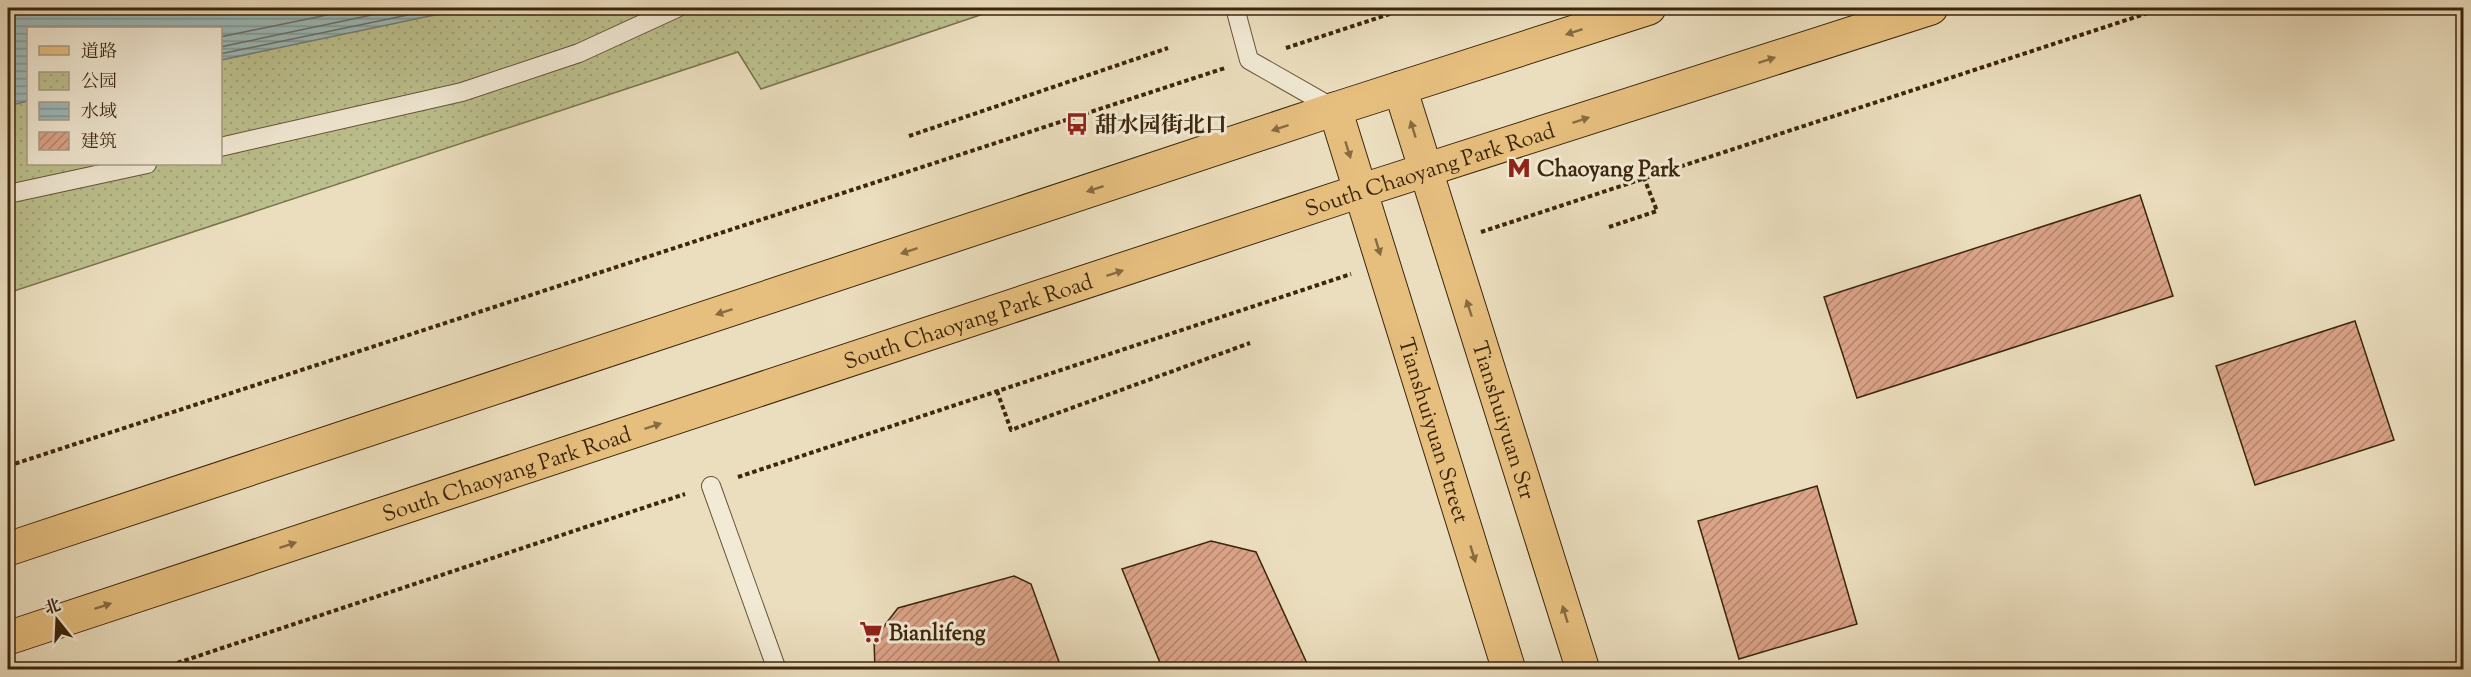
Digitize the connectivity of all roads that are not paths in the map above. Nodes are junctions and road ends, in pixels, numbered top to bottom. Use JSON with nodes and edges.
{"nodes":[{"id":1,"x":677,"y":8,"type":"edge"},
{"id":2,"x":1235,"y":8,"type":"edge"},
{"id":3,"x":1649,"y":8,"type":"edge"},
{"id":4,"x":1931,"y":8,"type":"edge"},
{"id":5,"x":1400,"y":88,"type":"junction"},
{"id":6,"x":1335,"y":109,"type":"junction"},
{"id":7,"x":222,"y":147,"type":"edge"},
{"id":8,"x":142,"y":165,"type":"edge"},
{"id":9,"x":1425,"y":170,"type":"junction"},
{"id":10,"x":1360,"y":191,"type":"junction"},
{"id":11,"x":8,"y":194,"type":"edge"},
{"id":12,"x":711,"y":486,"type":"road end"},
{"id":13,"x":8,"y":549,"type":"edge"},
{"id":14,"x":8,"y":638,"type":"edge"},
{"id":15,"x":777,"y":669,"type":"edge"},
{"id":16,"x":1509,"y":669,"type":"edge"},
{"id":17,"x":1582,"y":669,"type":"edge"}],
"edges":[{"from":1,"to":7,"type":"lane"},
{"from":2,"to":6,"type":"lane"},
{"from":3,"to":5,"type":"main road","one_way":true},
{"from":9,"to":4,"type":"main road","name":"South Chaoyang Park Road","one_way":true},
{"from":5,"to":6,"type":"main road"},
{"from":9,"to":5,"type":"main road","name":"Tianshuiyuan Str","one_way":true},
{"from":6,"to":10,"type":"main road","name":"Tianshuiyuan Street","one_way":true},
{"from":6,"to":13,"type":"main road","one_way":true},
{"from":8,"to":11,"type":"lane"},
{"from":9,"to":10,"type":"main road","name":"South Chaoyang Park Road"},
{"from":17,"to":9,"type":"main road","name":"Tianshuiyuan Str","one_way":true},
{"from":14,"to":10,"type":"main road","name":"South Chaoyang Park Road","one_way":true},
{"from":10,"to":16,"type":"main road","name":"Tianshuiyuan Street","one_way":true},
{"from":12,"to":15,"type":"lane"}]}
